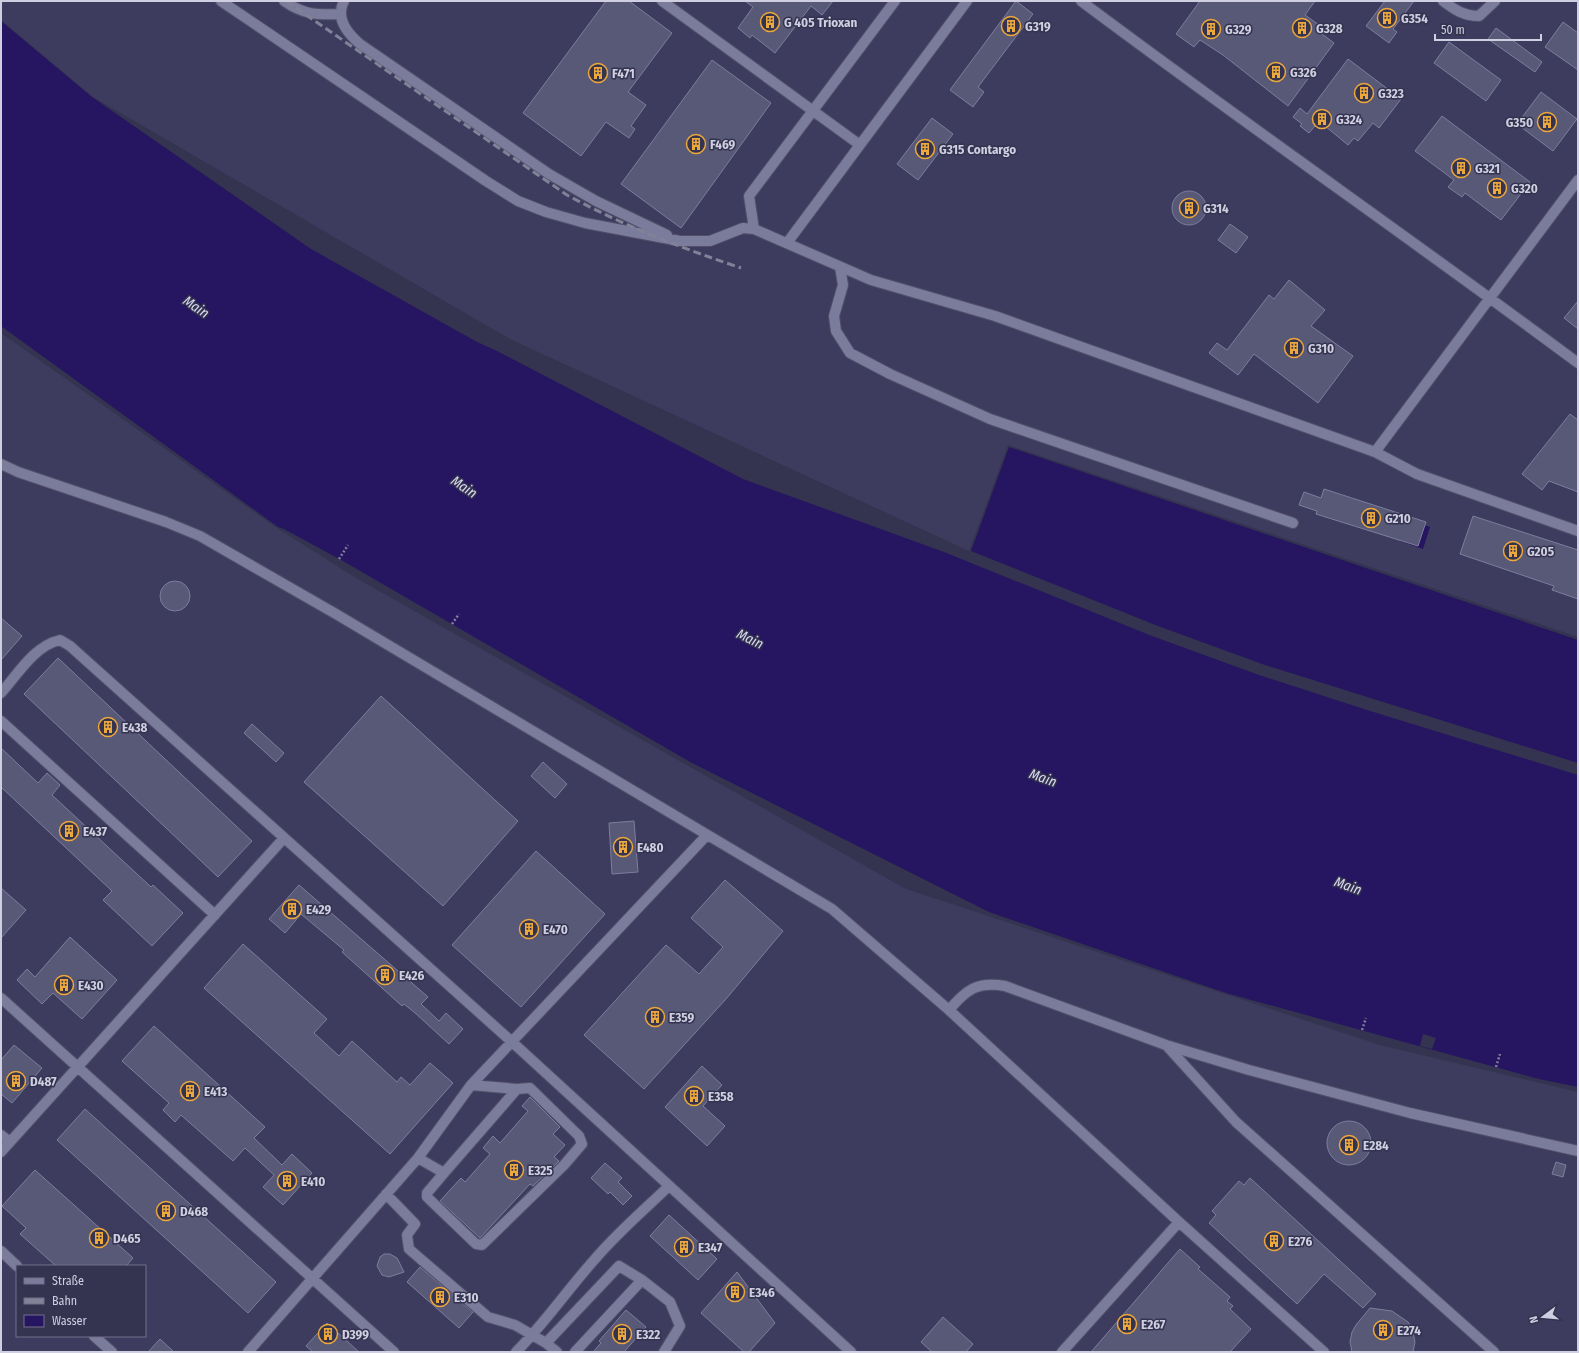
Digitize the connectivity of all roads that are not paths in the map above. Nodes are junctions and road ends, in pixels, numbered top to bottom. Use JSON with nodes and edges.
{"nodes":[{"id":1,"x":221,"y":1,"type":"edge"},
{"id":2,"x":284,"y":1,"type":"edge"},
{"id":3,"x":344,"y":1,"type":"edge"},
{"id":4,"x":662,"y":1,"type":"edge"},
{"id":5,"x":894,"y":1,"type":"edge"},
{"id":6,"x":967,"y":1,"type":"edge"},
{"id":7,"x":1081,"y":1,"type":"edge"},
{"id":8,"x":1443,"y":1,"type":"edge"},
{"id":9,"x":1494,"y":1,"type":"edge"},
{"id":10,"x":341,"y":14,"type":"junction"},
{"id":11,"x":813,"y":111,"type":"junction"},
{"id":12,"x":860,"y":145,"type":"junction"},
{"id":13,"x":1578,"y":180,"type":"edge"},
{"id":14,"x":754,"y":229,"type":"junction"},
{"id":15,"x":680,"y":241,"type":"junction"},
{"id":16,"x":787,"y":243,"type":"junction"},
{"id":17,"x":840,"y":267,"type":"junction"},
{"id":18,"x":1491,"y":298,"type":"junction"},
{"id":19,"x":1578,"y":363,"type":"edge"},
{"id":20,"x":1375,"y":452,"type":"junction"},
{"id":21,"x":1,"y":464,"type":"edge"},
{"id":22,"x":1293,"y":523,"type":"dead end"},
{"id":23,"x":1578,"y":531,"type":"edge"},
{"id":24,"x":1,"y":693,"type":"edge"},
{"id":25,"x":1,"y":721,"type":"edge"},
{"id":26,"x":707,"y":835,"type":"junction"},
{"id":27,"x":284,"y":838,"type":"junction"},
{"id":28,"x":215,"y":915,"type":"junction"},
{"id":29,"x":1,"y":998,"type":"edge"},
{"id":30,"x":949,"y":1010,"type":"junction"},
{"id":31,"x":511,"y":1041,"type":"junction"},
{"id":32,"x":1166,"y":1045,"type":"junction"},
{"id":33,"x":77,"y":1067,"type":"junction"},
{"id":34,"x":470,"y":1085,"type":"junction"},
{"id":35,"x":516,"y":1089,"type":"junction"},
{"id":36,"x":1,"y":1135,"type":"edge"},
{"id":37,"x":10,"y":1142,"type":"junction"},
{"id":38,"x":1,"y":1152,"type":"edge"},
{"id":39,"x":1578,"y":1152,"type":"edge"},
{"id":40,"x":418,"y":1158,"type":"junction"},
{"id":41,"x":444,"y":1173,"type":"junction"},
{"id":42,"x":669,"y":1186,"type":"junction"},
{"id":43,"x":386,"y":1194,"type":"junction"},
{"id":44,"x":1179,"y":1222,"type":"junction"},
{"id":45,"x":1,"y":1251,"type":"edge"},
{"id":46,"x":16,"y":1265,"type":"edge"},
{"id":47,"x":311,"y":1278,"type":"junction"},
{"id":48,"x":642,"y":1280,"type":"junction"},
{"id":49,"x":533,"y":1335,"type":"junction"},
{"id":50,"x":95,"y":1337,"type":"edge"},
{"id":51,"x":546,"y":1343,"type":"junction"},
{"id":52,"x":112,"y":1352,"type":"edge"},
{"id":53,"x":248,"y":1352,"type":"edge"},
{"id":54,"x":394,"y":1352,"type":"edge"},
{"id":55,"x":516,"y":1352,"type":"edge"},
{"id":56,"x":557,"y":1352,"type":"edge"},
{"id":57,"x":575,"y":1352,"type":"edge"},
{"id":58,"x":664,"y":1352,"type":"edge"},
{"id":59,"x":852,"y":1352,"type":"edge"},
{"id":60,"x":1062,"y":1352,"type":"edge"},
{"id":61,"x":1324,"y":1352,"type":"edge"},
{"id":62,"x":1494,"y":1352,"type":"edge"}],
"edges":[{"from":1,"to":15,"type":"street"},
{"from":2,"to":10,"type":"street"},
{"from":3,"to":10,"type":"street"},
{"from":4,"to":11,"type":"street"},
{"from":5,"to":11,"type":"street"},
{"from":6,"to":12,"type":"street"},
{"from":7,"to":18,"type":"street"},
{"from":8,"to":9,"type":"street"},
{"from":10,"to":15,"type":"street"},
{"from":11,"to":12,"type":"street"},
{"from":11,"to":14,"type":"street"},
{"from":12,"to":16,"type":"street"},
{"from":13,"to":18,"type":"street"},
{"from":14,"to":15,"type":"street"},
{"from":14,"to":16,"type":"street"},
{"from":16,"to":17,"type":"street"},
{"from":17,"to":20,"type":"street"},
{"from":17,"to":22,"type":"street"},
{"from":18,"to":19,"type":"street"},
{"from":18,"to":20,"type":"street"},
{"from":20,"to":23,"type":"street"},
{"from":21,"to":26,"type":"street"},
{"from":24,"to":27,"type":"street"},
{"from":25,"to":28,"type":"street"},
{"from":26,"to":30,"type":"street"},
{"from":26,"to":31,"type":"street"},
{"from":27,"to":28,"type":"street"},
{"from":27,"to":31,"type":"street"},
{"from":28,"to":33,"type":"street"},
{"from":29,"to":33,"type":"street"},
{"from":30,"to":32,"type":"street"},
{"from":30,"to":44,"type":"street"},
{"from":31,"to":34,"type":"street"},
{"from":31,"to":42,"type":"street"},
{"from":32,"to":39,"type":"street"},
{"from":32,"to":62,"type":"street"},
{"from":33,"to":37,"type":"street"},
{"from":33,"to":47,"type":"street"},
{"from":34,"to":35,"type":"street"},
{"from":34,"to":40,"type":"street"},
{"from":35,"to":41,"type":"street"},
{"from":35,"to":41,"type":"street"},
{"from":36,"to":37,"type":"street"},
{"from":37,"to":38,"type":"street"},
{"from":40,"to":41,"type":"street"},
{"from":40,"to":43,"type":"street"},
{"from":42,"to":49,"type":"street"},
{"from":42,"to":59,"type":"street"},
{"from":43,"to":47,"type":"street"},
{"from":43,"to":49,"type":"street"},
{"from":44,"to":60,"type":"street"},
{"from":44,"to":61,"type":"street"},
{"from":45,"to":46,"type":"street"},
{"from":47,"to":53,"type":"street"},
{"from":47,"to":54,"type":"street"},
{"from":48,"to":51,"type":"street"},
{"from":48,"to":57,"type":"street"},
{"from":48,"to":58,"type":"street"},
{"from":49,"to":51,"type":"street"},
{"from":49,"to":55,"type":"street"},
{"from":50,"to":52,"type":"street"},
{"from":51,"to":56,"type":"street"}]}
